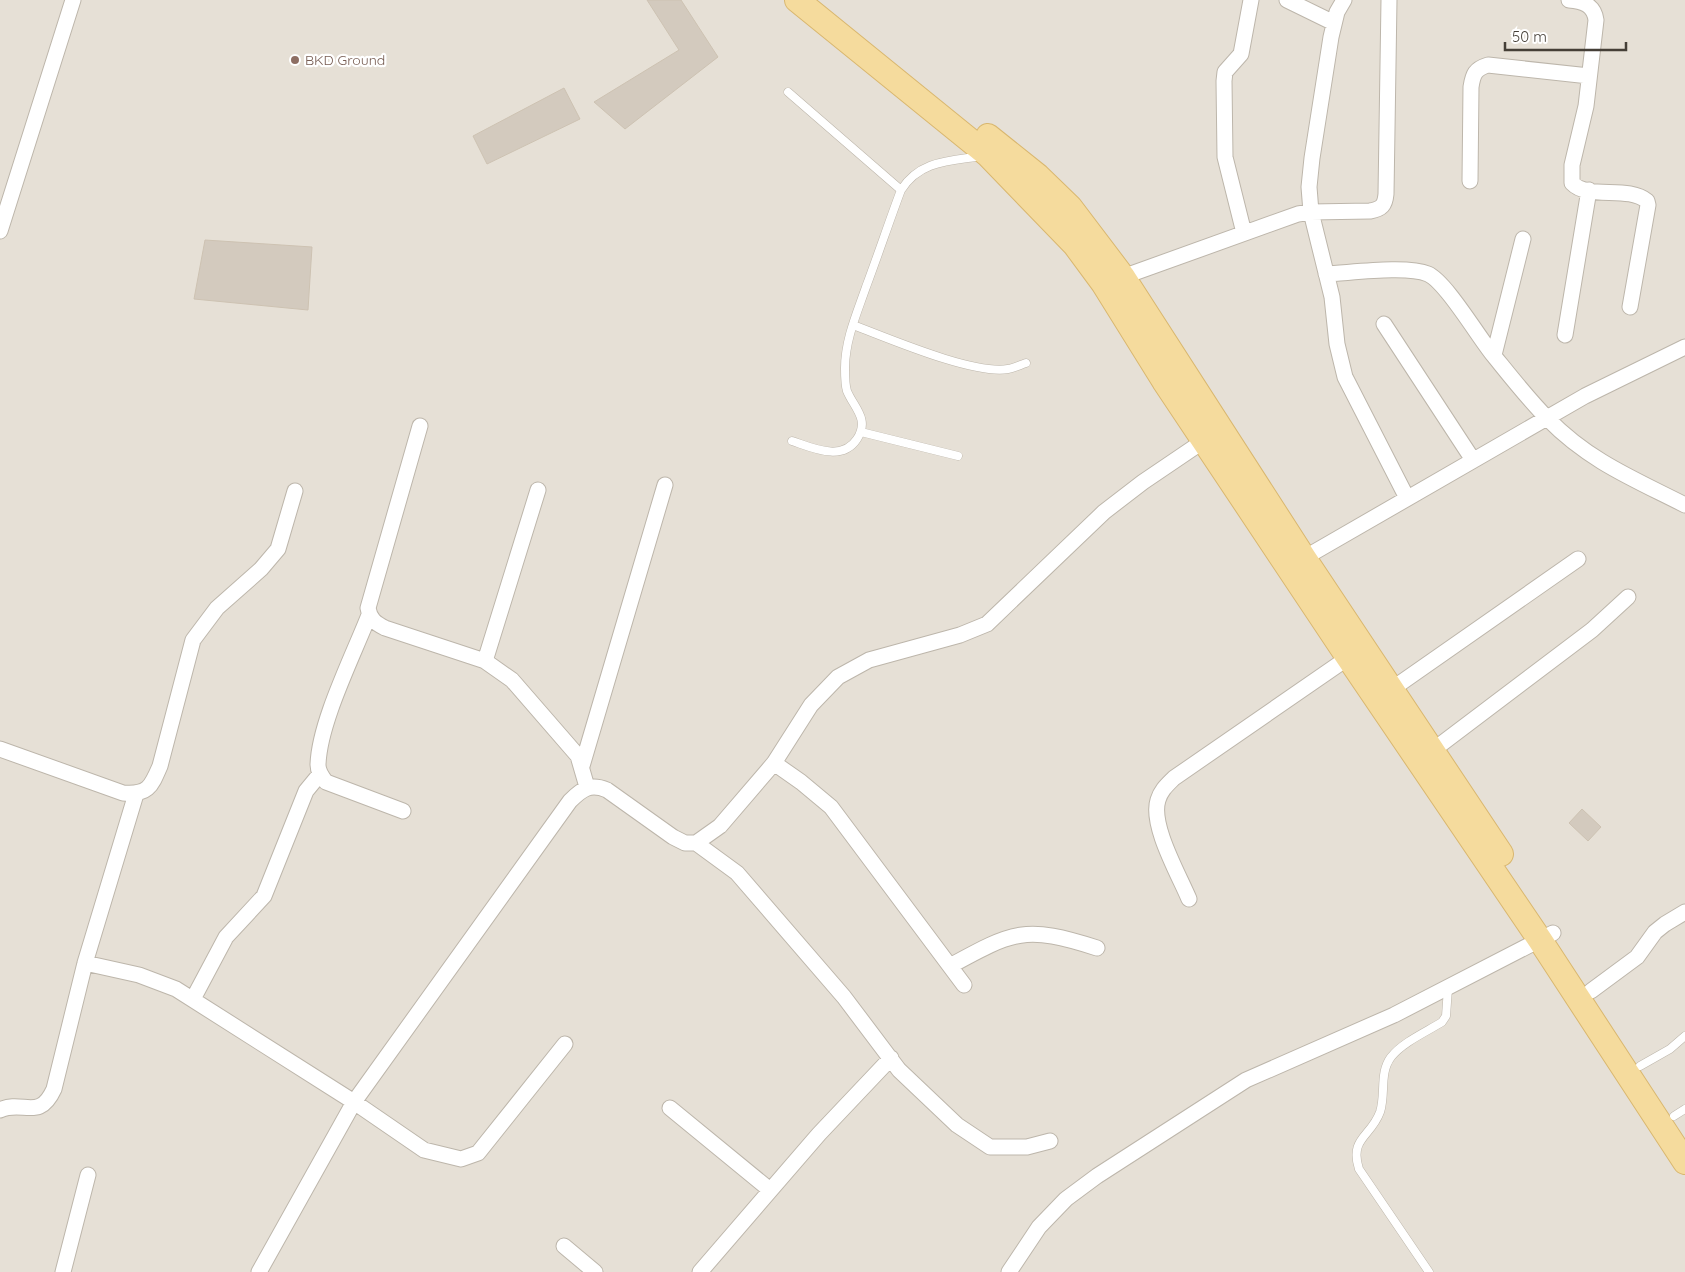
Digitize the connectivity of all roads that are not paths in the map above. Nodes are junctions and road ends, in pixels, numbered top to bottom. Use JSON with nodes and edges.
{"nodes":[{"id":1,"x":73,"y":0,"type":"edge"},
{"id":2,"x":797,"y":0,"type":"edge"},
{"id":3,"x":822,"y":0,"type":"edge"},
{"id":4,"x":1251,"y":0,"type":"edge"},
{"id":5,"x":1287,"y":0,"type":"edge"},
{"id":6,"x":1389,"y":0,"type":"edge"},
{"id":7,"x":1569,"y":0,"type":"edge"},
{"id":8,"x":1343,"y":1,"type":"edge"},
{"id":9,"x":1334,"y":23,"type":"junction"},
{"id":10,"x":1589,"y":76,"type":"junction"},
{"id":11,"x":788,"y":92,"type":"dead end"},
{"id":12,"x":988,"y":155,"type":"junction"},
{"id":13,"x":1470,"y":181,"type":"dead end"},
{"id":14,"x":901,"y":190,"type":"junction"},
{"id":15,"x":1589,"y":190,"type":"junction"},
{"id":16,"x":1311,"y":212,"type":"junction"},
{"id":17,"x":0,"y":231,"type":"edge"},
{"id":18,"x":1244,"y":233,"type":"junction"},
{"id":19,"x":1523,"y":240,"type":"dead end"},
{"id":20,"x":1326,"y":274,"type":"junction"},
{"id":21,"x":1113,"y":280,"type":"junction"},
{"id":22,"x":1630,"y":307,"type":"dead end"},
{"id":23,"x":1384,"y":324,"type":"dead end"},
{"id":24,"x":853,"y":325,"type":"junction"},
{"id":25,"x":1565,"y":335,"type":"dead end"},
{"id":26,"x":1685,"y":348,"type":"edge"},
{"id":27,"x":1494,"y":355,"type":"junction"},
{"id":28,"x":1026,"y":363,"type":"dead end"},
{"id":29,"x":1547,"y":418,"type":"junction"},
{"id":30,"x":420,"y":426,"type":"dead end"},
{"id":31,"x":861,"y":432,"type":"junction"},
{"id":32,"x":1205,"y":440,"type":"junction"},
{"id":33,"x":792,"y":441,"type":"dead end"},
{"id":34,"x":958,"y":456,"type":"dead end"},
{"id":35,"x":1473,"y":460,"type":"junction"},
{"id":36,"x":665,"y":485,"type":"dead end"},
{"id":37,"x":538,"y":490,"type":"dead end"},
{"id":38,"x":295,"y":491,"type":"dead end"},
{"id":39,"x":1407,"y":498,"type":"junction"},
{"id":40,"x":1685,"y":505,"type":"edge"},
{"id":41,"x":1304,"y":558,"type":"junction"},
{"id":42,"x":1578,"y":559,"type":"dead end"},
{"id":43,"x":1628,"y":597,"type":"dead end"},
{"id":44,"x":369,"y":615,"type":"junction"},
{"id":45,"x":1356,"y":652,"type":"junction"},
{"id":46,"x":485,"y":661,"type":"junction"},
{"id":47,"x":1392,"y":689,"type":"junction"},
{"id":48,"x":0,"y":749,"type":"edge"},
{"id":49,"x":1432,"y":750,"type":"junction"},
{"id":50,"x":774,"y":764,"type":"junction"},
{"id":51,"x":582,"y":766,"type":"junction"},
{"id":52,"x":320,"y":774,"type":"junction"},
{"id":53,"x":587,"y":787,"type":"junction"},
{"id":54,"x":136,"y":794,"type":"junction"},
{"id":55,"x":403,"y":810,"type":"dead end"},
{"id":56,"x":696,"y":843,"type":"junction"},
{"id":57,"x":1189,"y":899,"type":"dead end"},
{"id":58,"x":1685,"y":912,"type":"edge"},
{"id":59,"x":1546,"y":936,"type":"junction"},
{"id":60,"x":1097,"y":948,"type":"dead end"},
{"id":61,"x":85,"y":964,"type":"junction"},
{"id":62,"x":950,"y":966,"type":"junction"},
{"id":63,"x":964,"y":985,"type":"dead end"},
{"id":64,"x":1448,"y":988,"type":"junction"},
{"id":65,"x":1591,"y":991,"type":"junction"},
{"id":66,"x":193,"y":1000,"type":"junction"},
{"id":67,"x":1685,"y":1036,"type":"edge"},
{"id":68,"x":565,"y":1044,"type":"dead end"},
{"id":69,"x":891,"y":1058,"type":"junction"},
{"id":70,"x":1640,"y":1066,"type":"junction"},
{"id":71,"x":354,"y":1102,"type":"junction"},
{"id":72,"x":670,"y":1108,"type":"dead end"},
{"id":73,"x":0,"y":1110,"type":"edge"},
{"id":74,"x":1681,"y":1119,"type":"edge"},
{"id":75,"x":1050,"y":1141,"type":"dead end"},
{"id":76,"x":1685,"y":1162,"type":"edge"},
{"id":77,"x":88,"y":1174,"type":"dead end"},
{"id":78,"x":770,"y":1190,"type":"junction"},
{"id":79,"x":564,"y":1246,"type":"dead end"},
{"id":80,"x":63,"y":1272,"type":"edge"},
{"id":81,"x":259,"y":1272,"type":"edge"},
{"id":82,"x":595,"y":1272,"type":"edge"},
{"id":83,"x":700,"y":1272,"type":"edge"},
{"id":84,"x":1009,"y":1272,"type":"edge"},
{"id":85,"x":1429,"y":1272,"type":"edge"}],
"edges":[{"from":1,"to":17,"type":"street"},
{"from":2,"to":12,"type":"main road"},
{"from":3,"to":21,"type":"main road"},
{"from":4,"to":18,"type":"street"},
{"from":5,"to":9,"type":"street"},
{"from":6,"to":16,"type":"street"},
{"from":7,"to":10,"type":"street"},
{"from":8,"to":9,"type":"street"},
{"from":9,"to":16,"type":"street"},
{"from":10,"to":13,"type":"street"},
{"from":10,"to":15,"type":"street"},
{"from":11,"to":14,"type":"lane"},
{"from":12,"to":14,"type":"lane"},
{"from":12,"to":21,"type":"main road"},
{"from":14,"to":24,"type":"lane"},
{"from":15,"to":22,"type":"street"},
{"from":15,"to":25,"type":"street"},
{"from":16,"to":18,"type":"street"},
{"from":16,"to":20,"type":"street"},
{"from":18,"to":21,"type":"street"},
{"from":19,"to":27,"type":"street"},
{"from":20,"to":27,"type":"street"},
{"from":20,"to":39,"type":"street"},
{"from":21,"to":32,"type":"main road"},
{"from":21,"to":41,"type":"main road"},
{"from":23,"to":35,"type":"street"},
{"from":24,"to":28,"type":"lane"},
{"from":24,"to":31,"type":"lane"},
{"from":26,"to":29,"type":"street"},
{"from":27,"to":29,"type":"street"},
{"from":29,"to":35,"type":"street"},
{"from":29,"to":40,"type":"street"},
{"from":30,"to":44,"type":"street"},
{"from":31,"to":33,"type":"lane"},
{"from":31,"to":34,"type":"lane"},
{"from":32,"to":45,"type":"main road"},
{"from":32,"to":50,"type":"street"},
{"from":35,"to":39,"type":"street"},
{"from":36,"to":51,"type":"street"},
{"from":37,"to":46,"type":"street"},
{"from":38,"to":54,"type":"street"},
{"from":39,"to":41,"type":"street"},
{"from":41,"to":45,"type":"main road"},
{"from":42,"to":47,"type":"street"},
{"from":43,"to":49,"type":"street"},
{"from":44,"to":46,"type":"street"},
{"from":44,"to":52,"type":"street"},
{"from":45,"to":47,"type":"main road"},
{"from":45,"to":57,"type":"street"},
{"from":45,"to":59,"type":"main road"},
{"from":46,"to":51,"type":"street"},
{"from":47,"to":49,"type":"main road"},
{"from":48,"to":54,"type":"street"},
{"from":49,"to":59,"type":"main road"},
{"from":50,"to":56,"type":"street"},
{"from":50,"to":62,"type":"street"},
{"from":51,"to":53,"type":"street"},
{"from":52,"to":55,"type":"street"},
{"from":52,"to":66,"type":"street"},
{"from":53,"to":56,"type":"street"},
{"from":53,"to":71,"type":"street"},
{"from":54,"to":61,"type":"street"},
{"from":56,"to":69,"type":"street"},
{"from":58,"to":65,"type":"street"},
{"from":59,"to":64,"type":"street"},
{"from":59,"to":65,"type":"main road"},
{"from":59,"to":76,"type":"main road"},
{"from":60,"to":62,"type":"street"},
{"from":61,"to":66,"type":"street"},
{"from":61,"to":73,"type":"street"},
{"from":62,"to":63,"type":"street"},
{"from":64,"to":84,"type":"street"},
{"from":64,"to":85,"type":"lane"},
{"from":65,"to":70,"type":"main road"},
{"from":66,"to":71,"type":"street"},
{"from":67,"to":70,"type":"lane"},
{"from":68,"to":71,"type":"street"},
{"from":69,"to":75,"type":"street"},
{"from":69,"to":78,"type":"street"},
{"from":70,"to":74,"type":"main road"},
{"from":71,"to":81,"type":"street"},
{"from":72,"to":78,"type":"street"},
{"from":77,"to":80,"type":"street"},
{"from":78,"to":83,"type":"street"},
{"from":79,"to":82,"type":"street"}]}
